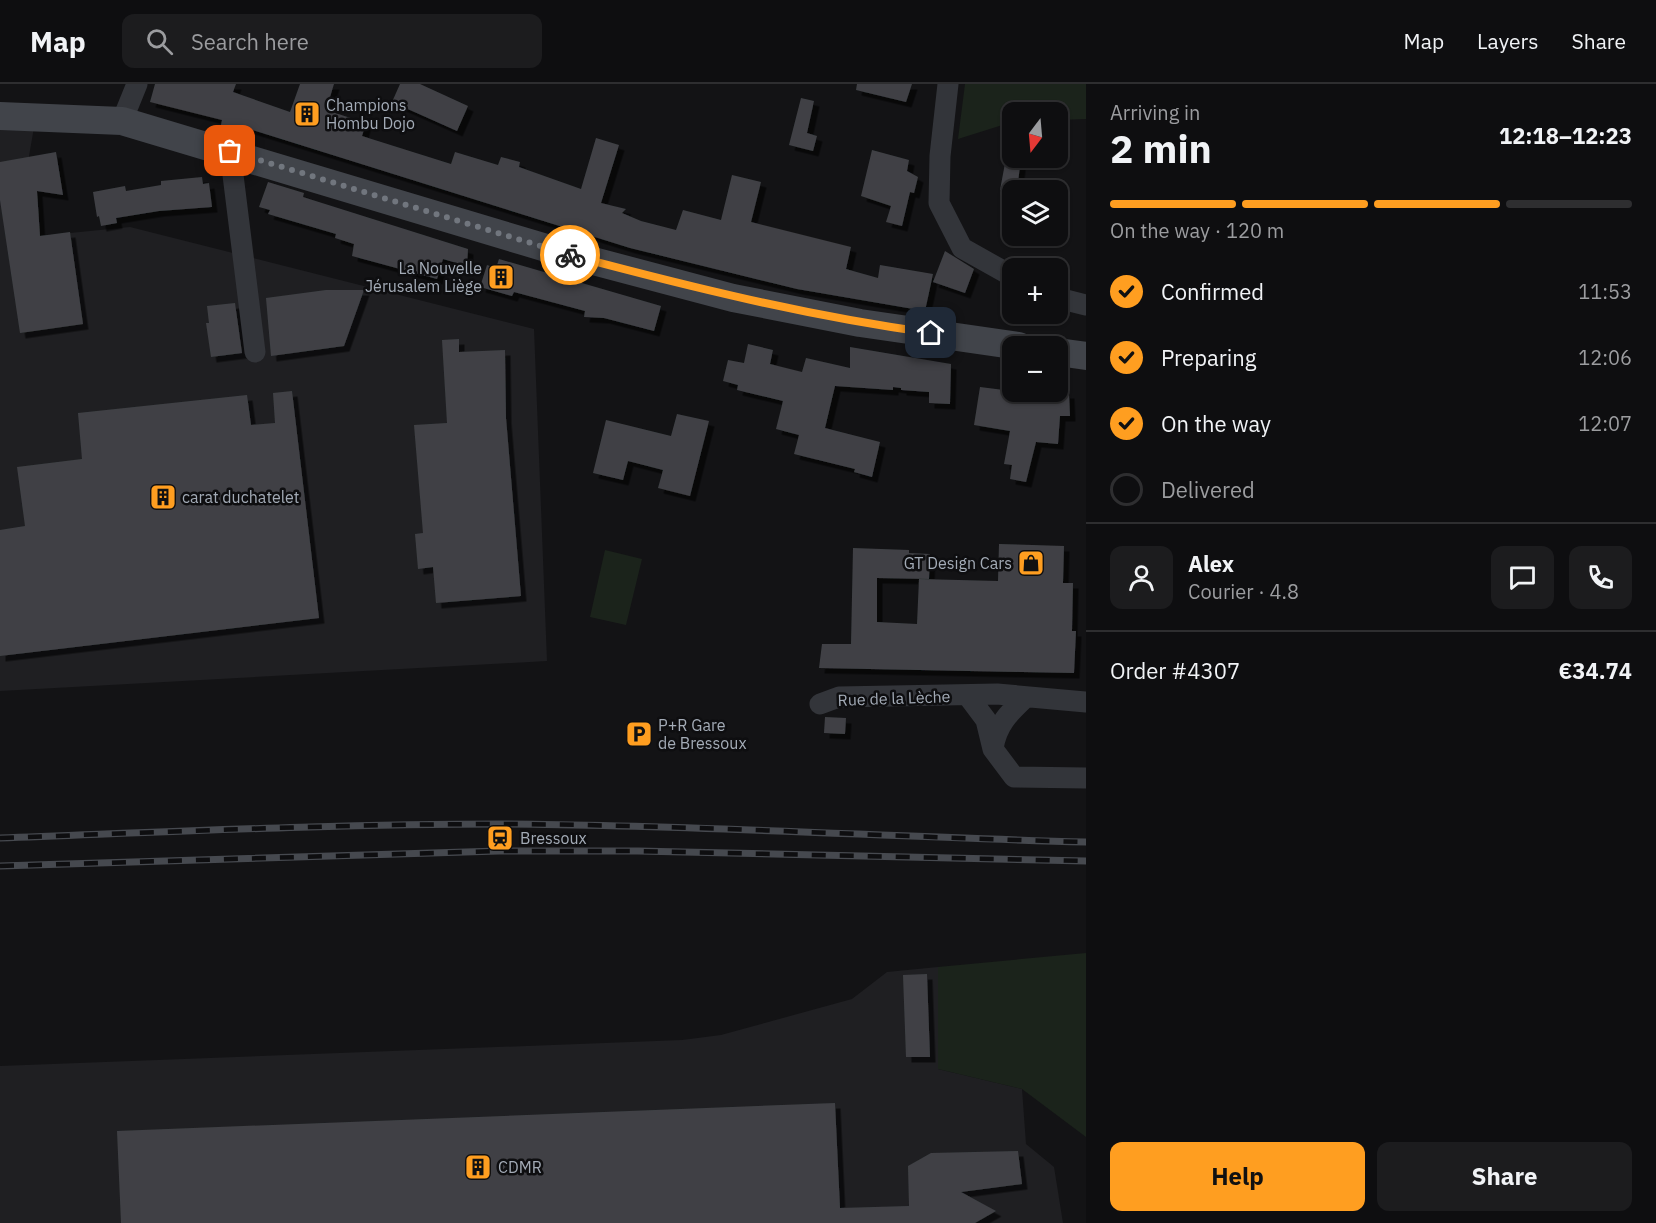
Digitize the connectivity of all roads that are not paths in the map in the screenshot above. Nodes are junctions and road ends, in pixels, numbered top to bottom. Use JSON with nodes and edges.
{"nodes":[{"id":1,"x":136,"y":84,"type":"edge"},
{"id":2,"x":948,"y":84,"type":"edge"},
{"id":3,"x":0,"y":116,"type":"edge"},
{"id":4,"x":122,"y":121,"type":"junction"},
{"id":5,"x":230,"y":151,"type":"junction"},
{"id":6,"x":1002,"y":270,"type":"edge"},
{"id":7,"x":1068,"y":300,"type":"edge"},
{"id":8,"x":1086,"y":305,"type":"edge"},
{"id":9,"x":1002,"y":344,"type":"edge"},
{"id":10,"x":255,"y":352,"type":"dead end"},
{"id":11,"x":1068,"y":353,"type":"edge"},
{"id":12,"x":1086,"y":356,"type":"edge"},
{"id":13,"x":968,"y":696,"type":"junction"},
{"id":14,"x":1026,"y":697,"type":"junction"},
{"id":15,"x":1086,"y":702,"type":"edge"},
{"id":16,"x":819,"y":704,"type":"dead end"},
{"id":17,"x":993,"y":749,"type":"junction"},
{"id":18,"x":1086,"y":778,"type":"edge"}],
"edges":[{"from":1,"to":4,"type":"street"},
{"from":2,"to":6,"type":"street"},
{"from":3,"to":4,"type":"main road"},
{"from":4,"to":5,"type":"main road"},
{"from":5,"to":9,"type":"main road"},
{"from":5,"to":10,"type":"street"},
{"from":7,"to":8,"type":"street"},
{"from":11,"to":12,"type":"main road"},
{"from":13,"to":14,"type":"street","name":"Rue de la Lèche"},
{"from":13,"to":16,"type":"street","name":"Rue de la Lèche"},
{"from":13,"to":17,"type":"street","name":"Rue de la Lèche"},
{"from":14,"to":15,"type":"street","name":"Rue de la Lèche"},
{"from":14,"to":17,"type":"street"},
{"from":17,"to":18,"type":"street","name":"Rue de la Lèche"}]}
